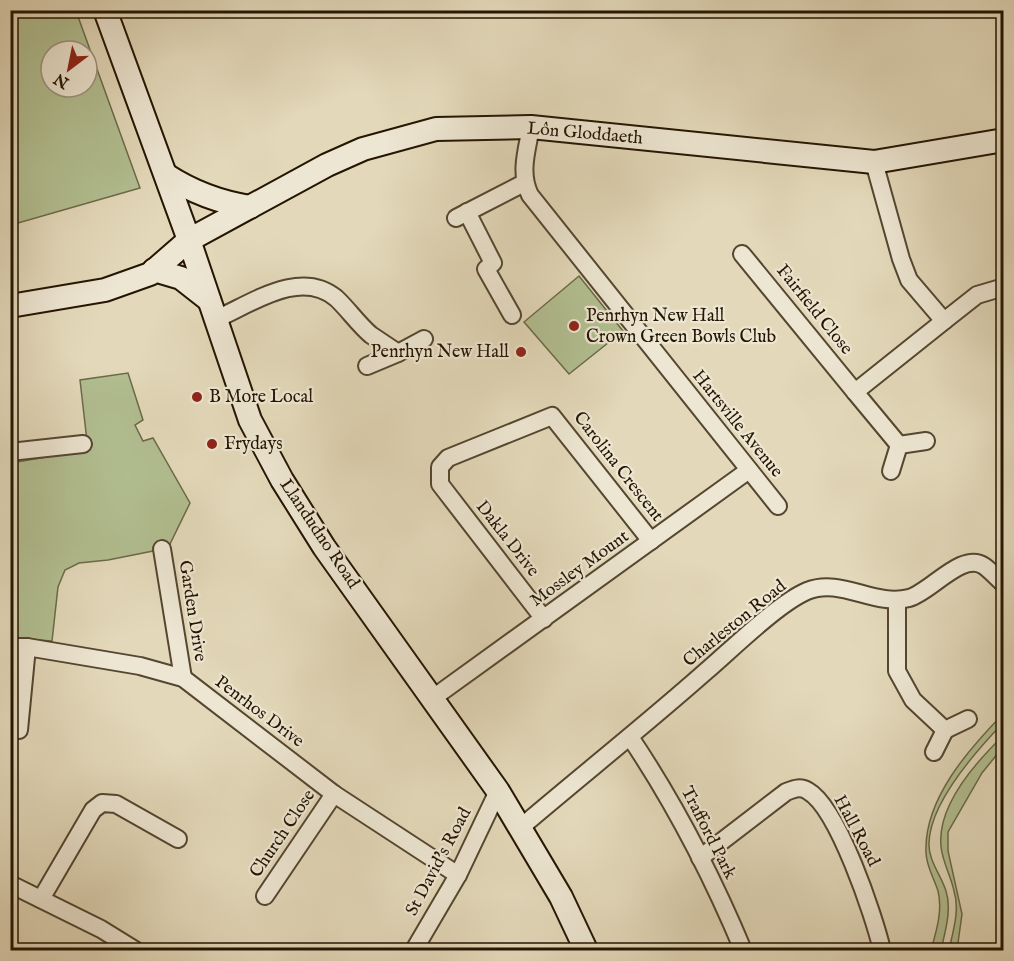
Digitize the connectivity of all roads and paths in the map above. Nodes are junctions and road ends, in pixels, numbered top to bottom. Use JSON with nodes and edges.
{"nodes":[{"id":1,"x":105,"y":10,"type":"edge"},
{"id":2,"x":531,"y":127,"type":"junction"},
{"id":3,"x":1004,"y":140,"type":"edge"},
{"id":4,"x":874,"y":162,"type":"junction"},
{"id":5,"x":166,"y":175,"type":"junction"},
{"id":6,"x":524,"y":183,"type":"junction"},
{"id":7,"x":250,"y":207,"type":"junction"},
{"id":8,"x":189,"y":240,"type":"junction"},
{"id":9,"x":742,"y":254,"type":"dead end"},
{"id":10,"x":154,"y":270,"type":"junction"},
{"id":11,"x":1004,"y":287,"type":"edge"},
{"id":12,"x":10,"y":306,"type":"edge"},
{"id":13,"x":212,"y":310,"type":"junction"},
{"id":14,"x":512,"y":315,"type":"dead end"},
{"id":15,"x":944,"y":321,"type":"junction"},
{"id":16,"x":424,"y":339,"type":"dead end"},
{"id":17,"x":398,"y":353,"type":"junction"},
{"id":18,"x":367,"y":366,"type":"dead end"},
{"id":19,"x":855,"y":392,"type":"junction"},
{"id":20,"x":926,"y":441,"type":"dead end"},
{"id":21,"x":83,"y":444,"type":"dead end"},
{"id":22,"x":899,"y":445,"type":"junction"},
{"id":23,"x":10,"y":452,"type":"edge"},
{"id":24,"x":749,"y":470,"type":"junction"},
{"id":25,"x":891,"y":471,"type":"dead end"},
{"id":26,"x":440,"y":484,"type":"joint"},
{"id":27,"x":778,"y":507,"type":"dead end"},
{"id":28,"x":651,"y":541,"type":"junction"},
{"id":29,"x":162,"y":549,"type":"dead end"},
{"id":30,"x":1004,"y":584,"type":"edge"},
{"id":31,"x":897,"y":600,"type":"junction"},
{"id":32,"x":544,"y":619,"type":"junction"},
{"id":33,"x":19,"y":647,"type":"edge"},
{"id":34,"x":183,"y":678,"type":"junction"},
{"id":35,"x":432,"y":698,"type":"junction"},
{"id":36,"x":968,"y":719,"type":"dead end"},
{"id":37,"x":19,"y":730,"type":"dead end"},
{"id":38,"x":945,"y":730,"type":"junction"},
{"id":39,"x":630,"y":737,"type":"junction"},
{"id":40,"x":934,"y":752,"type":"dead end"},
{"id":41,"x":498,"y":792,"type":"junction"},
{"id":42,"x":334,"y":794,"type":"junction"},
{"id":43,"x":520,"y":828,"type":"junction"},
{"id":44,"x":173,"y":831,"type":"dead end"},
{"id":45,"x":700,"y":858,"type":"junction"},
{"id":46,"x":458,"y":875,"type":"junction"},
{"id":47,"x":10,"y":884,"type":"edge"},
{"id":48,"x":265,"y":896,"type":"dead end"},
{"id":49,"x":41,"y":899,"type":"junction"},
{"id":50,"x":135,"y":951,"type":"edge"},
{"id":51,"x":414,"y":951,"type":"edge"},
{"id":52,"x":586,"y":951,"type":"edge"},
{"id":53,"x":743,"y":951,"type":"edge"},
{"id":54,"x":882,"y":951,"type":"edge"}],
"edges":[{"from":1,"to":5,"type":"street","name":"Llandudno Road"},
{"from":2,"to":4,"type":"street","name":"Lôn Gloddaeth"},
{"from":2,"to":6,"type":"street"},
{"from":2,"to":7,"type":"street","name":"Lôn Gloddaeth"},
{"from":3,"to":4,"type":"street","name":"Lôn Gloddaeth"},
{"from":4,"to":15,"type":"street"},
{"from":5,"to":7,"type":"street"},
{"from":5,"to":8,"type":"street","name":"Llandudno Road"},
{"from":6,"to":14,"type":"street"},
{"from":6,"to":24,"type":"street","name":"Hartsville Avenue"},
{"from":7,"to":8,"type":"street","name":"Lôn Gloddaeth"},
{"from":8,"to":10,"type":"street","name":"Lôn Gloddaeth"},
{"from":8,"to":13,"type":"street","name":"Llandudno Road"},
{"from":9,"to":19,"type":"street","name":"Fairfield Close"},
{"from":10,"to":12,"type":"street","name":"Lôn Gloddaeth"},
{"from":10,"to":13,"type":"street"},
{"from":11,"to":15,"type":"street"},
{"from":13,"to":17,"type":"street"},
{"from":13,"to":35,"type":"street","name":"Llandudno Road"},
{"from":15,"to":19,"type":"street"},
{"from":16,"to":17,"type":"street"},
{"from":17,"to":18,"type":"street"},
{"from":19,"to":22,"type":"street","name":"Fairfield Close"},
{"from":20,"to":22,"type":"street"},
{"from":21,"to":23,"type":"street"},
{"from":22,"to":25,"type":"street"},
{"from":24,"to":27,"type":"street","name":"Hartsville Avenue"},
{"from":24,"to":28,"type":"street","name":"Mossley Mount"},
{"from":26,"to":28,"type":"street","name":"Carolina Crescent"},
{"from":26,"to":32,"type":"street","name":"Dakla Drive"},
{"from":28,"to":32,"type":"street","name":"Mossley Mount"},
{"from":29,"to":34,"type":"street","name":"Garden Drive"},
{"from":30,"to":31,"type":"street","name":"Charleston Road"},
{"from":31,"to":38,"type":"street"},
{"from":31,"to":39,"type":"street","name":"Charleston Road"},
{"from":32,"to":35,"type":"street","name":"Mossley Mount"},
{"from":33,"to":34,"type":"street","name":"Penrhos Drive"},
{"from":33,"to":37,"type":"street"},
{"from":34,"to":42,"type":"street","name":"Penrhos Drive"},
{"from":35,"to":41,"type":"street","name":"Llandudno Road"},
{"from":36,"to":38,"type":"street"},
{"from":38,"to":40,"type":"street"},
{"from":39,"to":43,"type":"street","name":"Charleston Road"},
{"from":39,"to":45,"type":"street","name":"Trafford Park"},
{"from":41,"to":43,"type":"street","name":"Llandudno Road"},
{"from":41,"to":46,"type":"street","name":"St David's Road"},
{"from":42,"to":46,"type":"street","name":"Penrhos Drive"},
{"from":42,"to":48,"type":"street","name":"Church Close"},
{"from":43,"to":52,"type":"street","name":"Llandudno Road"},
{"from":44,"to":49,"type":"street"},
{"from":45,"to":53,"type":"street","name":"Trafford Park"},
{"from":45,"to":54,"type":"street","name":"Hall Road"},
{"from":46,"to":51,"type":"street","name":"St David's Road"},
{"from":47,"to":49,"type":"street"},
{"from":49,"to":50,"type":"street"}]}
